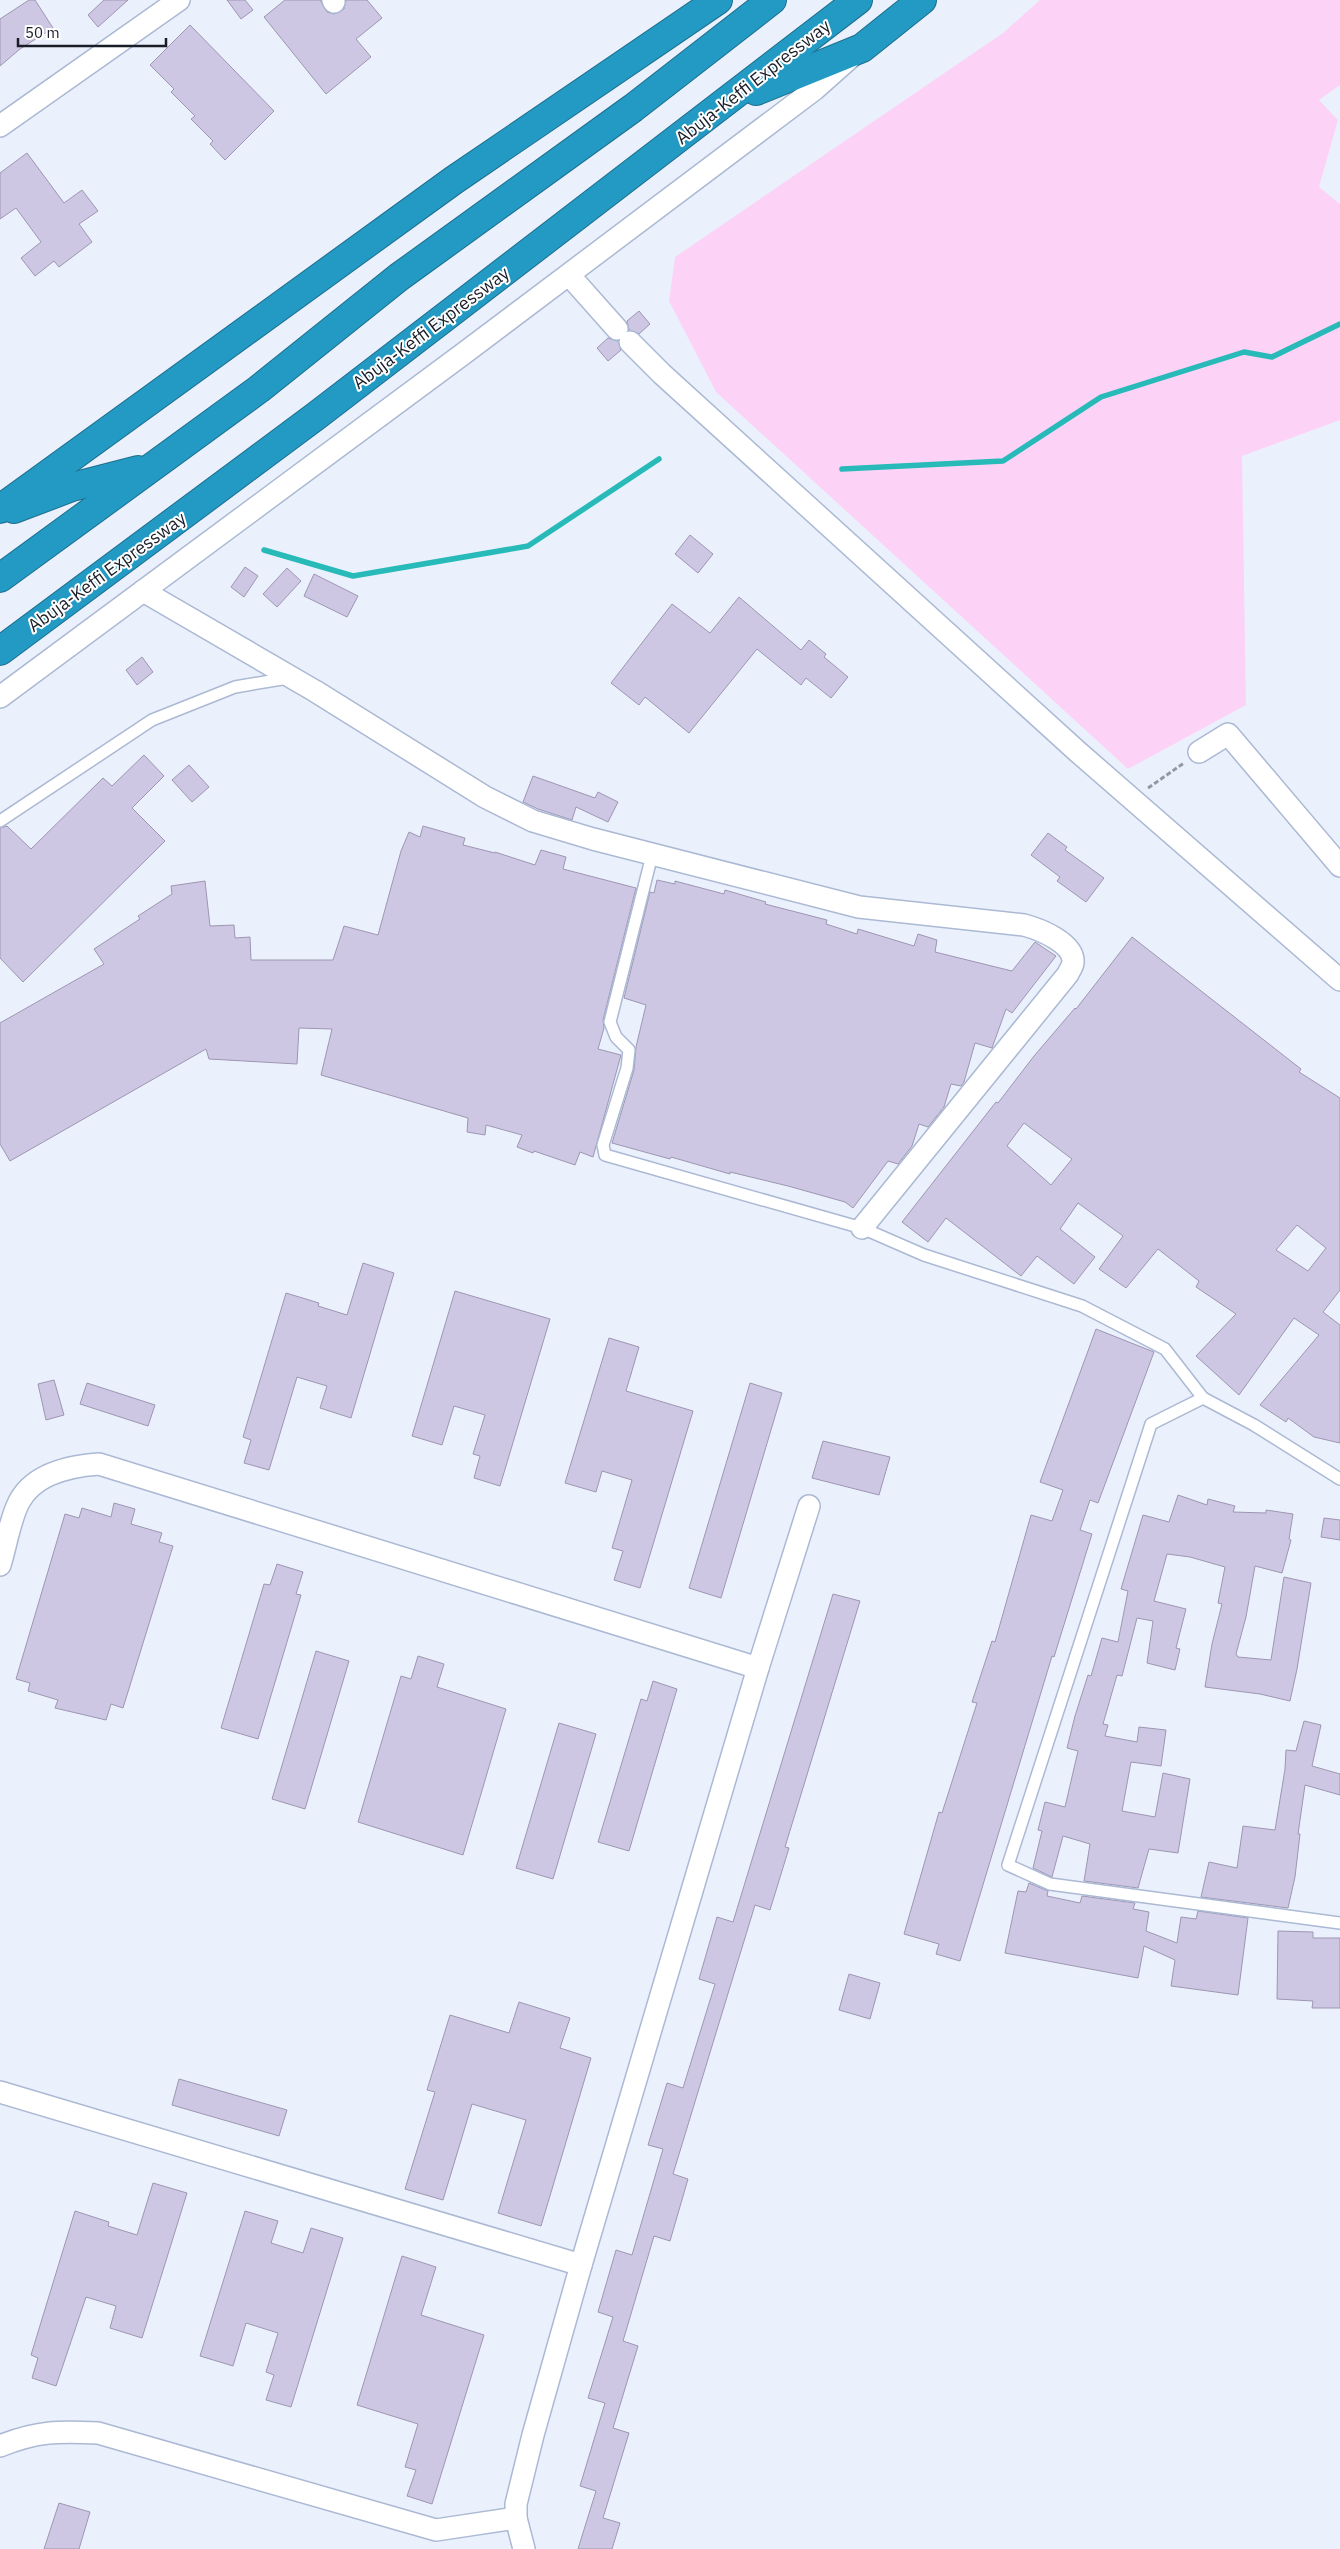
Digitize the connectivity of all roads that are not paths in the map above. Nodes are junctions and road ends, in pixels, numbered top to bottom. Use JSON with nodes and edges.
{"nodes":[{"id":1,"x":179,"y":0,"type":"edge"},
{"id":2,"x":772,"y":0,"type":"edge"},
{"id":3,"x":858,"y":0,"type":"edge"},
{"id":4,"x":922,"y":0,"type":"edge"},
{"id":5,"x":713,"y":4,"type":"edge"},
{"id":6,"x":862,"y":48,"type":"junction"},
{"id":7,"x":725,"y":104,"type":"junction"},
{"id":8,"x":633,"y":108,"type":"junction"},
{"id":9,"x":0,"y":126,"type":"edge"},
{"id":10,"x":568,"y":275,"type":"junction"},
{"id":11,"x":151,"y":467,"type":"junction"},
{"id":12,"x":0,"y":509,"type":"edge"},
{"id":13,"x":0,"y":514,"type":"edge"},
{"id":14,"x":0,"y":578,"type":"edge"},
{"id":15,"x":143,"y":591,"type":"junction"},
{"id":16,"x":0,"y":651,"type":"edge"},
{"id":17,"x":291,"y":677,"type":"junction"},
{"id":18,"x":0,"y":697,"type":"edge"},
{"id":19,"x":1199,"y":752,"type":"road end"},
{"id":20,"x":0,"y":821,"type":"edge"},
{"id":21,"x":652,"y":855,"type":"junction"},
{"id":22,"x":1340,"y":866,"type":"edge"},
{"id":23,"x":1340,"y":980,"type":"edge"},
{"id":24,"x":862,"y":1228,"type":"junction"},
{"id":25,"x":1204,"y":1398,"type":"junction"},
{"id":26,"x":1340,"y":1479,"type":"edge"},
{"id":27,"x":809,"y":1506,"type":"dead end"},
{"id":28,"x":0,"y":1565,"type":"edge"},
{"id":29,"x":758,"y":1668,"type":"junction"},
{"id":30,"x":1340,"y":1924,"type":"edge"},
{"id":31,"x":0,"y":2092,"type":"edge"},
{"id":32,"x":581,"y":2265,"type":"junction"},
{"id":33,"x":0,"y":2446,"type":"edge"},
{"id":34,"x":516,"y":2518,"type":"junction"},
{"id":35,"x":524,"y":2549,"type":"edge"}],
"edges":[{"from":1,"to":9,"type":"street"},
{"from":2,"to":8,"type":"highway"},
{"from":3,"to":7,"type":"highway","name":"Abuja-Keffi Expressway"},
{"from":4,"to":6,"type":"highway"},
{"from":5,"to":8,"type":"highway"},
{"from":5,"to":12,"type":"highway"},
{"from":6,"to":7,"type":"highway"},
{"from":6,"to":10,"type":"street"},
{"from":7,"to":16,"type":"highway","name":"Abuja-Keffi Expressway"},
{"from":8,"to":11,"type":"highway"},
{"from":10,"to":15,"type":"street"},
{"from":10,"to":23,"type":"street"},
{"from":11,"to":13,"type":"highway"},
{"from":11,"to":14,"type":"highway"},
{"from":15,"to":17,"type":"street"},
{"from":15,"to":18,"type":"street"},
{"from":17,"to":20,"type":"lane"},
{"from":17,"to":21,"type":"street"},
{"from":19,"to":22,"type":"street"},
{"from":21,"to":24,"type":"lane"},
{"from":21,"to":24,"type":"street"},
{"from":24,"to":25,"type":"lane"},
{"from":25,"to":26,"type":"lane"},
{"from":25,"to":30,"type":"lane"},
{"from":27,"to":29,"type":"street"},
{"from":28,"to":29,"type":"street"},
{"from":29,"to":32,"type":"street"},
{"from":31,"to":32,"type":"street"},
{"from":32,"to":34,"type":"street"},
{"from":33,"to":34,"type":"street"},
{"from":34,"to":35,"type":"street"}]}
